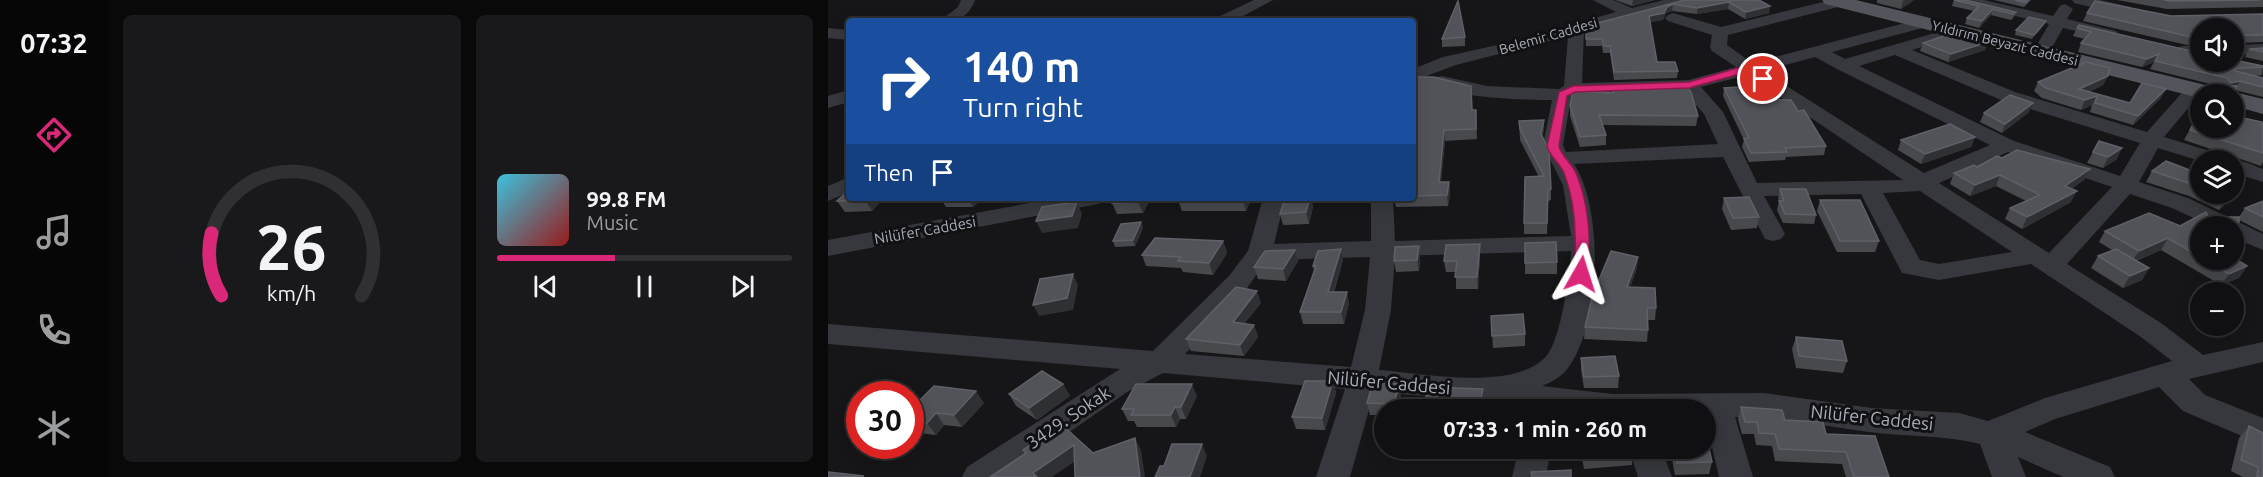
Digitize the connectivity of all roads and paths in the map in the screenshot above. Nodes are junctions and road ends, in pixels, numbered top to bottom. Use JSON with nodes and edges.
{"nodes":[{"id":1,"x":968,"y":0,"type":"edge"},
{"id":2,"x":1266,"y":0,"type":"edge"},
{"id":3,"x":1600,"y":0,"type":"edge"},
{"id":4,"x":1684,"y":0,"type":"edge"},
{"id":5,"x":1965,"y":0,"type":"edge"},
{"id":6,"x":2072,"y":0,"type":"edge"},
{"id":7,"x":2079,"y":0,"type":"edge"},
{"id":8,"x":1836,"y":1,"type":"edge"},
{"id":9,"x":1629,"y":12,"type":"junction"},
{"id":10,"x":2139,"y":13,"type":"edge"},
{"id":11,"x":953,"y":18,"type":"edge"},
{"id":12,"x":1228,"y":18,"type":"edge"},
{"id":13,"x":1673,"y":18,"type":"dead end"},
{"id":14,"x":2057,"y":22,"type":"junction"},
{"id":15,"x":1924,"y":23,"type":"junction"},
{"id":16,"x":1576,"y":28,"type":"junction"},
{"id":17,"x":1958,"y":31,"type":"junction"},
{"id":18,"x":1721,"y":32,"type":"junction"},
{"id":19,"x":828,"y":33,"type":"edge"},
{"id":20,"x":846,"y":35,"type":"edge"},
{"id":21,"x":2126,"y":38,"type":"edge"},
{"id":22,"x":2263,"y":49,"type":"edge"},
{"id":23,"x":1898,"y":50,"type":"junction"},
{"id":24,"x":2244,"y":50,"type":"edge"},
{"id":25,"x":1818,"y":52,"type":"junction"},
{"id":26,"x":2041,"y":52,"type":"junction"},
{"id":27,"x":2244,"y":64,"type":"edge"},
{"id":28,"x":1843,"y":65,"type":"junction"},
{"id":29,"x":2253,"y":66,"type":"edge"},
{"id":30,"x":1748,"y":68,"type":"junction"},
{"id":31,"x":1417,"y":74,"type":"edge"},
{"id":32,"x":1689,"y":85,"type":"junction"},
{"id":33,"x":2190,"y":89,"type":"edge"},
{"id":34,"x":1568,"y":92,"type":"junction"},
{"id":35,"x":846,"y":97,"type":"edge"},
{"id":36,"x":828,"y":102,"type":"edge"},
{"id":37,"x":2244,"y":102,"type":"edge"},
{"id":38,"x":2190,"y":105,"type":"edge"},
{"id":39,"x":2263,"y":107,"type":"edge"},
{"id":40,"x":2153,"y":138,"type":"junction"},
{"id":41,"x":2007,"y":145,"type":"junction"},
{"id":42,"x":1731,"y":150,"type":"junction"},
{"id":43,"x":2190,"y":150,"type":"edge"},
{"id":44,"x":1561,"y":158,"type":"junction"},
{"id":45,"x":2244,"y":169,"type":"edge"},
{"id":46,"x":2263,"y":176,"type":"edge"},
{"id":47,"x":1922,"y":182,"type":"junction"},
{"id":48,"x":846,"y":185,"type":"edge"},
{"id":49,"x":2126,"y":185,"type":"junction"},
{"id":50,"x":1868,"y":187,"type":"junction"},
{"id":51,"x":1749,"y":190,"type":"junction"},
{"id":52,"x":828,"y":194,"type":"edge"},
{"id":53,"x":1077,"y":201,"type":"edge"},
{"id":54,"x":1273,"y":201,"type":"edge"},
{"id":55,"x":1382,"y":201,"type":"edge"},
{"id":56,"x":2208,"y":216,"type":"edge"},
{"id":57,"x":1773,"y":234,"type":"dead end"},
{"id":58,"x":2244,"y":234,"type":"edge"},
{"id":59,"x":1584,"y":243,"type":"junction"},
{"id":60,"x":2263,"y":243,"type":"edge"},
{"id":61,"x":828,"y":248,"type":"edge"},
{"id":62,"x":1383,"y":249,"type":"junction"},
{"id":63,"x":1260,"y":252,"type":"junction"},
{"id":64,"x":2044,"y":261,"type":"junction"},
{"id":65,"x":828,"y":334,"type":"edge"},
{"id":66,"x":2263,"y":352,"type":"edge"},
{"id":67,"x":1160,"y":362,"type":"junction"},
{"id":68,"x":2199,"y":367,"type":"junction"},
{"id":69,"x":2165,"y":374,"type":"junction"},
{"id":70,"x":1363,"y":379,"type":"junction"},
{"id":71,"x":1505,"y":388,"type":"junction"},
{"id":72,"x":1532,"y":399,"type":"edge"},
{"id":73,"x":1717,"y":406,"type":"joint"},
{"id":74,"x":2263,"y":432,"type":"edge"},
{"id":75,"x":1992,"y":433,"type":"junction"},
{"id":76,"x":1533,"y":459,"type":"edge"},
{"id":77,"x":1649,"y":459,"type":"edge"},
{"id":78,"x":979,"y":477,"type":"edge"},
{"id":79,"x":1333,"y":477,"type":"edge"},
{"id":80,"x":1529,"y":477,"type":"edge"},
{"id":81,"x":1655,"y":477,"type":"edge"},
{"id":82,"x":1736,"y":477,"type":"edge"},
{"id":83,"x":2010,"y":477,"type":"edge"},
{"id":84,"x":2098,"y":477,"type":"edge"}],
"edges":[{"from":1,"to":11,"type":"street"},
{"from":2,"to":12,"type":"street"},
{"from":3,"to":9,"type":"street"},
{"from":4,"to":9,"type":"street","name":"Belemir Caddesi"},
{"from":5,"to":14,"type":"street"},
{"from":6,"to":14,"type":"street"},
{"from":7,"to":10,"type":"street"},
{"from":8,"to":15,"type":"main road","name":"Yıldırım Beyazıt Caddesi"},
{"from":8,"to":18,"type":"street"},
{"from":9,"to":16,"type":"street","name":"Belemir Caddesi"},
{"from":13,"to":18,"type":"street"},
{"from":14,"to":21,"type":"street"},
{"from":14,"to":26,"type":"street"},
{"from":15,"to":17,"type":"main road","name":"Yıldırım Beyazıt Caddesi"},
{"from":15,"to":25,"type":"street"},
{"from":16,"to":31,"type":"street","name":"Belemir Caddesi"},
{"from":16,"to":34,"type":"street"},
{"from":17,"to":23,"type":"street"},
{"from":17,"to":26,"type":"main road","name":"Yıldırım Beyazıt Caddesi"},
{"from":18,"to":30,"type":"street"},
{"from":19,"to":20,"type":"street"},
{"from":22,"to":24,"type":"street"},
{"from":23,"to":28,"type":"street"},
{"from":23,"to":40,"type":"street"},
{"from":25,"to":28,"type":"street"},
{"from":25,"to":30,"type":"street"},
{"from":26,"to":33,"type":"main road","name":"Yıldırım Beyazıt Caddesi"},
{"from":27,"to":29,"type":"street"},
{"from":28,"to":41,"type":"street"},
{"from":30,"to":32,"type":"street"},
{"from":30,"to":47,"type":"street"},
{"from":31,"to":34,"type":"street"},
{"from":32,"to":34,"type":"street"},
{"from":32,"to":42,"type":"street"},
{"from":34,"to":44,"type":"street"},
{"from":35,"to":36,"type":"street"},
{"from":37,"to":39,"type":"main road"},
{"from":38,"to":40,"type":"street"},
{"from":40,"to":43,"type":"street"},
{"from":40,"to":49,"type":"street"},
{"from":41,"to":47,"type":"street"},
{"from":41,"to":49,"type":"street"},
{"from":42,"to":44,"type":"street"},
{"from":42,"to":51,"type":"street"},
{"from":44,"to":59,"type":"street"},
{"from":45,"to":46,"type":"street"},
{"from":47,"to":50,"type":"street"},
{"from":47,"to":64,"type":"street"},
{"from":48,"to":52,"type":"street"},
{"from":49,"to":56,"type":"street"},
{"from":49,"to":64,"type":"street"},
{"from":50,"to":51,"type":"street"},
{"from":50,"to":64,"type":"street"},
{"from":51,"to":57,"type":"street"},
{"from":53,"to":61,"type":"street","name":"Nilüfer Caddesi"},
{"from":54,"to":63,"type":"street"},
{"from":55,"to":62,"type":"street"},
{"from":58,"to":60,"type":"street"},
{"from":59,"to":62,"type":"street"},
{"from":59,"to":71,"type":"street"},
{"from":62,"to":63,"type":"street"},
{"from":62,"to":70,"type":"street"},
{"from":63,"to":67,"type":"street"},
{"from":64,"to":68,"type":"street"},
{"from":65,"to":67,"type":"street","name":"Nilüfer Caddesi"},
{"from":66,"to":68,"type":"street"},
{"from":67,"to":70,"type":"street","name":"Nilüfer Caddesi"},
{"from":67,"to":78,"type":"street","name":"3429. Sokak"},
{"from":68,"to":69,"type":"street"},
{"from":69,"to":74,"type":"street"},
{"from":69,"to":75,"type":"street"},
{"from":70,"to":71,"type":"street","name":"Nilüfer Caddesi"},
{"from":70,"to":79,"type":"street"},
{"from":71,"to":72,"type":"street","name":"Nilüfer Caddesi"},
{"from":73,"to":75,"type":"street","name":"Nilüfer Caddesi"},
{"from":73,"to":82,"type":"street"},
{"from":75,"to":83,"type":"street"},
{"from":75,"to":84,"type":"street","name":"Nilüfer Caddesi"},
{"from":76,"to":80,"type":"street"},
{"from":77,"to":81,"type":"street"}]}
